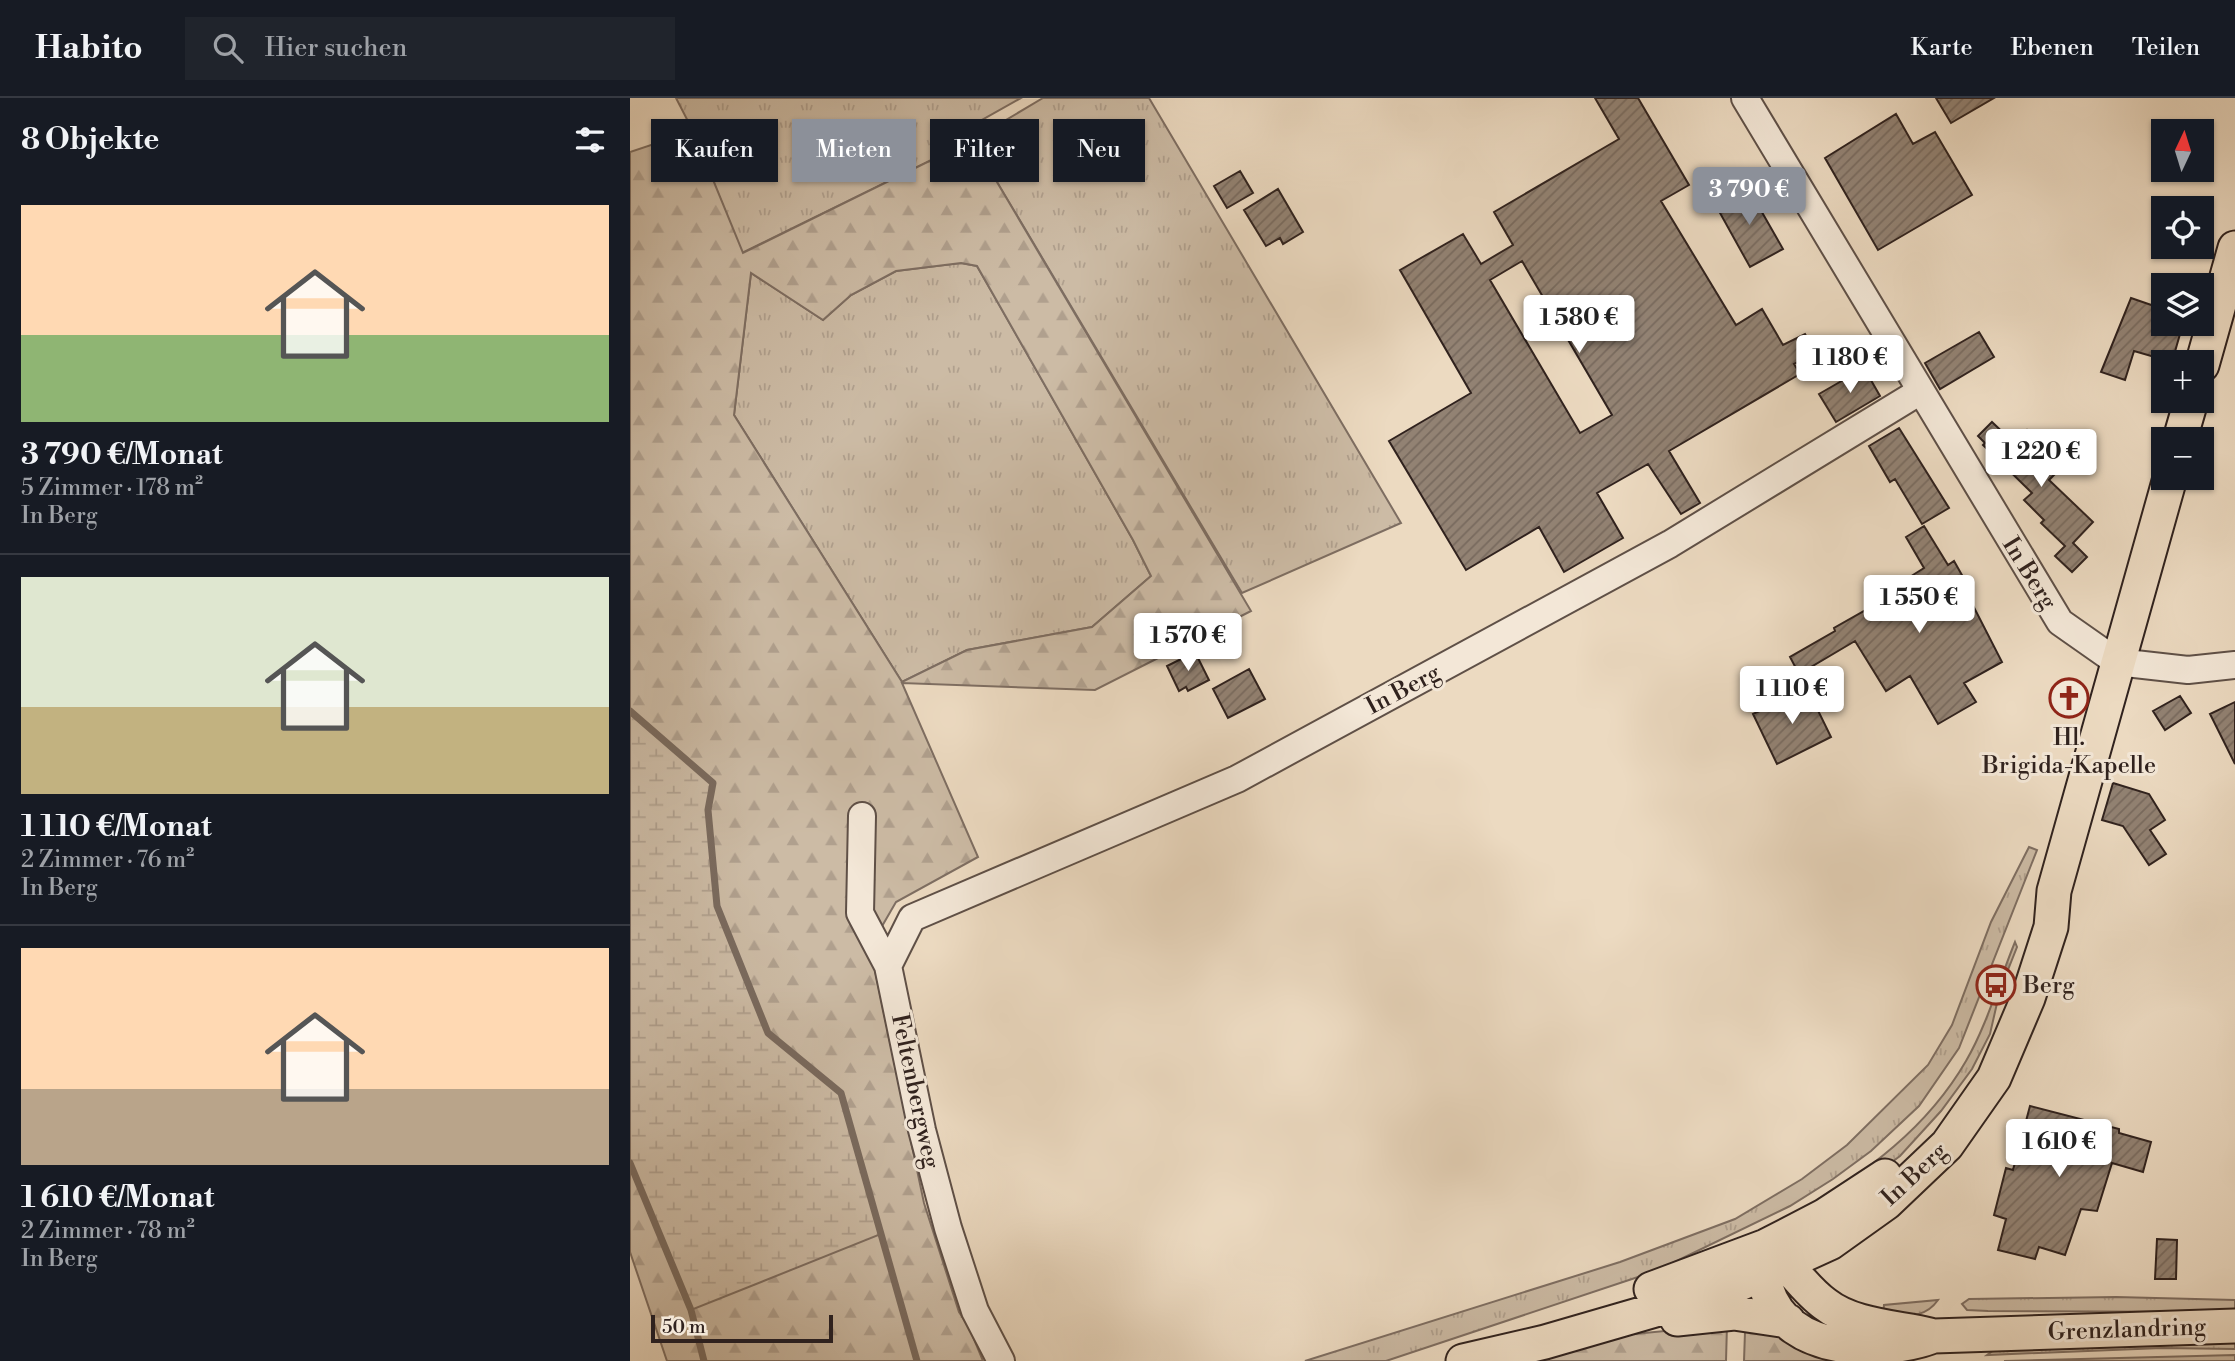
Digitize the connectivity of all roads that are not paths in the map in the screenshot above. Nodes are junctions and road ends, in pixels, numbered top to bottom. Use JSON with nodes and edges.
{"nodes":[{"id":1,"x":1745,"y":98,"type":"edge"},
{"id":2,"x":2235,"y":248,"type":"edge"},
{"id":3,"x":2206,"y":350,"type":"edge"},
{"id":4,"x":1919,"y":392,"type":"junction"},
{"id":5,"x":2166,"y":490,"type":"edge"},
{"id":6,"x":2117,"y":662,"type":"junction"},
{"id":7,"x":2235,"y":665,"type":"edge"},
{"id":8,"x":862,"y":816,"type":"dead end"},
{"id":9,"x":888,"y":966,"type":"junction"},
{"id":10,"x":1773,"y":1262,"type":"junction"},
{"id":11,"x":1788,"y":1321,"type":"junction"},
{"id":12,"x":1601,"y":1325,"type":"junction"},
{"id":13,"x":2235,"y":1326,"type":"edge"},
{"id":14,"x":1932,"y":1349,"type":"edge"},
{"id":15,"x":1474,"y":1357,"type":"edge"},
{"id":16,"x":1001,"y":1361,"type":"edge"}],
"edges":[{"from":1,"to":4,"type":"street","name":"In Berg"},
{"from":2,"to":3,"type":"main road"},
{"from":4,"to":6,"type":"street","name":"In Berg"},
{"from":4,"to":9,"type":"street","name":"In Berg"},
{"from":5,"to":6,"type":"main road","name":"In Berg"},
{"from":6,"to":7,"type":"street"},
{"from":6,"to":10,"type":"main road","name":"In Berg"},
{"from":8,"to":9,"type":"street","name":"Feltenbergweg"},
{"from":9,"to":16,"type":"street","name":"Feltenbergweg"},
{"from":10,"to":11,"type":"main road","name":"Grenzlandring"},
{"from":10,"to":12,"type":"main road"},
{"from":10,"to":14,"type":"main road","name":"Grenzlandring"},
{"from":10,"to":15,"type":"main road"},
{"from":11,"to":12,"type":"main road"},
{"from":11,"to":14,"type":"main road","name":"Grenzlandring"},
{"from":12,"to":15,"type":"main road"},
{"from":13,"to":14,"type":"main road","name":"Grenzlandring"}]}
